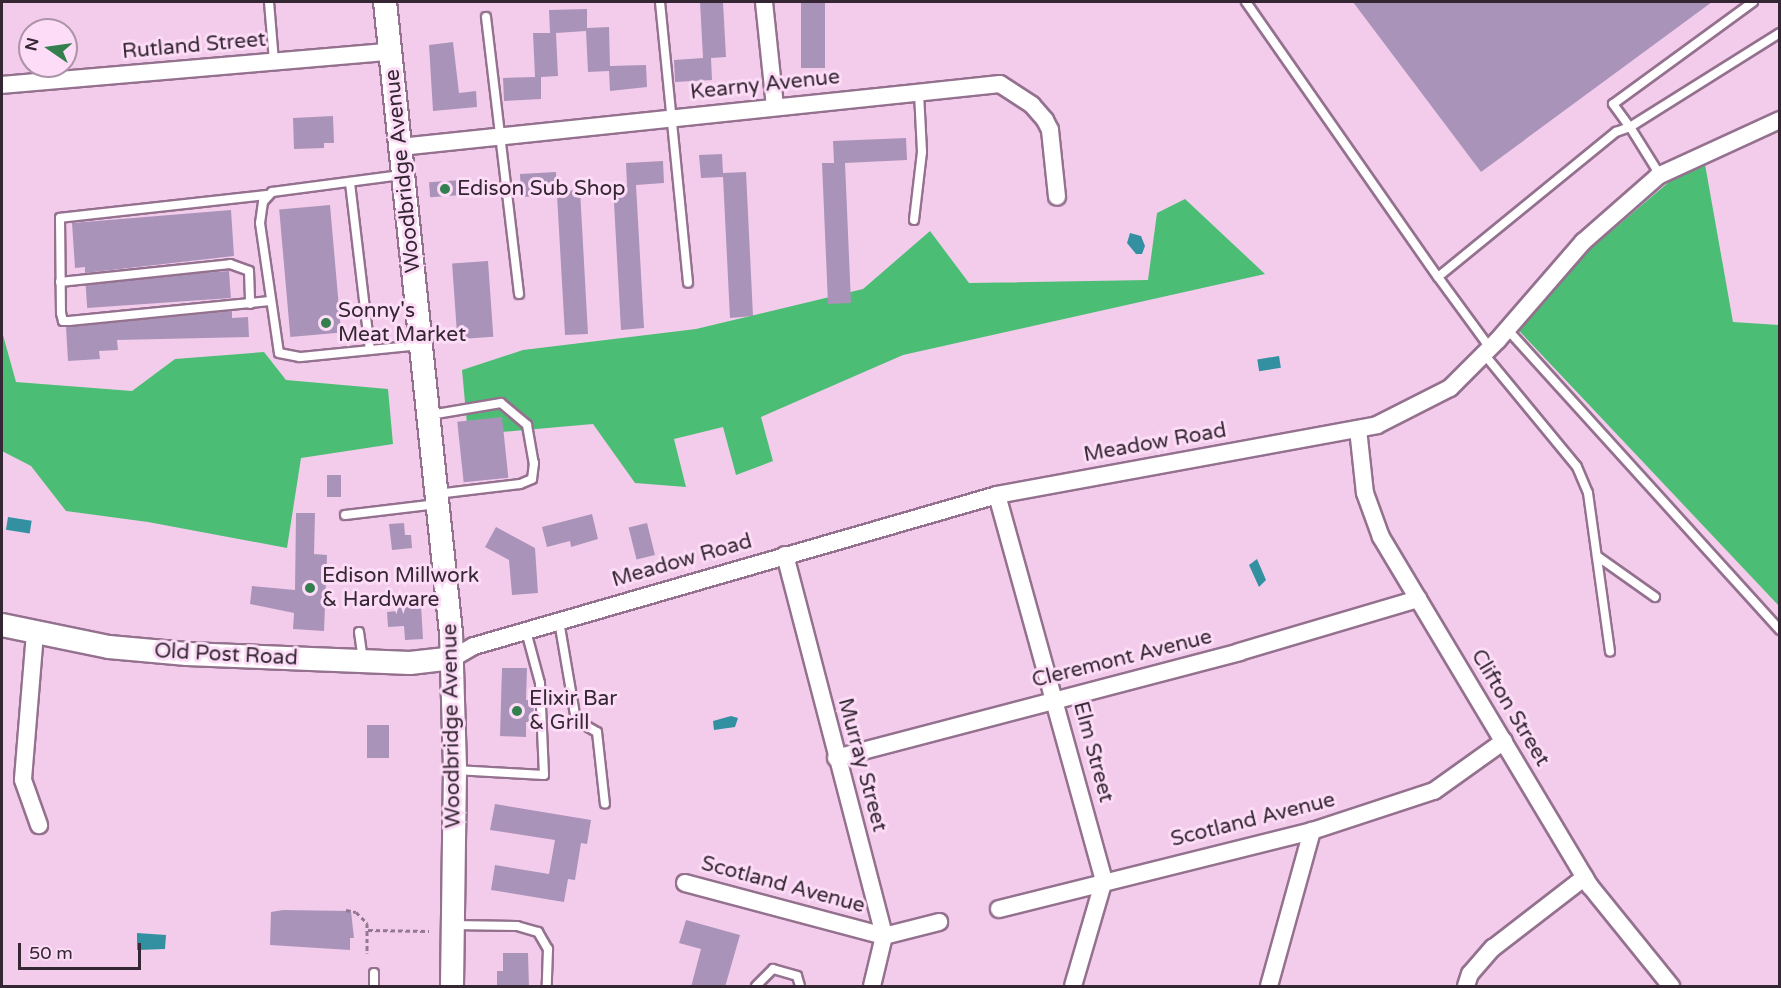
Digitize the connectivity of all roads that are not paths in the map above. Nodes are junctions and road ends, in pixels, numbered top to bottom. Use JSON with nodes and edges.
{"nodes":[{"id":1,"x":269,"y":2,"type":"edge"},
{"id":2,"x":385,"y":2,"type":"edge"},
{"id":3,"x":660,"y":2,"type":"edge"},
{"id":4,"x":764,"y":2,"type":"edge"},
{"id":5,"x":1246,"y":2,"type":"edge"},
{"id":6,"x":1753,"y":2,"type":"edge"},
{"id":7,"x":486,"y":17,"type":"dead end"},
{"id":8,"x":1779,"y":33,"type":"edge"},
{"id":9,"x":390,"y":52,"type":"junction"},
{"id":10,"x":274,"y":62,"type":"junction"},
{"id":11,"x":2,"y":85,"type":"edge"},
{"id":12,"x":918,"y":90,"type":"junction"},
{"id":13,"x":775,"y":106,"type":"junction"},
{"id":14,"x":670,"y":118,"type":"junction"},
{"id":15,"x":1779,"y":120,"type":"edge"},
{"id":16,"x":1630,"y":127,"type":"junction"},
{"id":17,"x":499,"y":136,"type":"junction"},
{"id":18,"x":400,"y":147,"type":"junction"},
{"id":19,"x":403,"y":175,"type":"junction"},
{"id":20,"x":1660,"y":175,"type":"junction"},
{"id":21,"x":350,"y":183,"type":"junction"},
{"id":22,"x":267,"y":195,"type":"junction"},
{"id":23,"x":1057,"y":197,"type":"dead end"},
{"id":24,"x":914,"y":220,"type":"dead end"},
{"id":25,"x":1437,"y":277,"type":"junction"},
{"id":26,"x":60,"y":282,"type":"junction"},
{"id":27,"x":688,"y":283,"type":"dead end"},
{"id":28,"x":519,"y":294,"type":"dead end"},
{"id":29,"x":270,"y":301,"type":"junction"},
{"id":30,"x":250,"y":304,"type":"junction"},
{"id":31,"x":1507,"y":329,"type":"junction"},
{"id":32,"x":421,"y":345,"type":"junction"},
{"id":33,"x":370,"y":350,"type":"junction"},
{"id":34,"x":1487,"y":351,"type":"junction"},
{"id":35,"x":428,"y":415,"type":"junction"},
{"id":36,"x":1358,"y":429,"type":"junction"},
{"id":37,"x":997,"y":495,"type":"junction"},
{"id":38,"x":437,"y":499,"type":"junction"},
{"id":39,"x":345,"y":515,"type":"dead end"},
{"id":40,"x":785,"y":555,"type":"junction"},
{"id":41,"x":1597,"y":556,"type":"junction"},
{"id":42,"x":1655,"y":597,"type":"dead end"},
{"id":43,"x":1418,"y":599,"type":"junction"},
{"id":44,"x":559,"y":621,"type":"junction"},
{"id":45,"x":2,"y":624,"type":"edge"},
{"id":46,"x":1779,"y":630,"type":"edge"},
{"id":47,"x":526,"y":631,"type":"junction"},
{"id":48,"x":359,"y":632,"type":"dead end"},
{"id":49,"x":35,"y":633,"type":"junction"},
{"id":50,"x":1610,"y":651,"type":"dead end"},
{"id":51,"x":453,"y":658,"type":"junction"},
{"id":52,"x":363,"y":662,"type":"junction"},
{"id":53,"x":1055,"y":699,"type":"junction"},
{"id":54,"x":1504,"y":741,"type":"junction"},
{"id":55,"x":836,"y":758,"type":"junction"},
{"id":56,"x":455,"y":770,"type":"junction"},
{"id":57,"x":605,"y":804,"type":"dead end"},
{"id":58,"x":39,"y":825,"type":"dead end"},
{"id":59,"x":1312,"y":831,"type":"junction"},
{"id":60,"x":1585,"y":877,"type":"junction"},
{"id":61,"x":1104,"y":880,"type":"junction"},
{"id":62,"x":685,"y":883,"type":"dead end"},
{"id":63,"x":999,"y":909,"type":"dead end"},
{"id":64,"x":939,"y":922,"type":"dead end"},
{"id":65,"x":452,"y":925,"type":"junction"},
{"id":66,"x":884,"y":936,"type":"junction"},
{"id":67,"x":374,"y":973,"type":"dead end"},
{"id":68,"x":1663,"y":983,"type":"edge"},
{"id":69,"x":374,"y":987,"type":"edge"},
{"id":70,"x":452,"y":987,"type":"edge"},
{"id":71,"x":548,"y":987,"type":"edge"},
{"id":72,"x":756,"y":987,"type":"edge"},
{"id":73,"x":800,"y":987,"type":"edge"},
{"id":74,"x":872,"y":987,"type":"edge"},
{"id":75,"x":1073,"y":987,"type":"edge"},
{"id":76,"x":1269,"y":987,"type":"edge"},
{"id":77,"x":1466,"y":987,"type":"edge"}],
"edges":[{"from":1,"to":10,"type":"lane"},
{"from":2,"to":9,"type":"main road","name":"Woodbridge Avenue"},
{"from":3,"to":14,"type":"lane"},
{"from":4,"to":13,"type":"street"},
{"from":5,"to":25,"type":"lane"},
{"from":6,"to":16,"type":"lane"},
{"from":7,"to":17,"type":"lane"},
{"from":8,"to":16,"type":"lane"},
{"from":9,"to":10,"type":"street","name":"Rutland Street"},
{"from":9,"to":18,"type":"main road","name":"Woodbridge Avenue"},
{"from":10,"to":11,"type":"street","name":"Rutland Street"},
{"from":12,"to":13,"type":"street","name":"Kearny Avenue"},
{"from":12,"to":23,"type":"street","name":"Kearny Avenue"},
{"from":12,"to":24,"type":"lane"},
{"from":13,"to":14,"type":"street","name":"Kearny Avenue"},
{"from":14,"to":17,"type":"street","name":"Kearny Avenue"},
{"from":14,"to":27,"type":"lane"},
{"from":15,"to":20,"type":"street","name":"Meadow Road"},
{"from":16,"to":20,"type":"lane"},
{"from":16,"to":25,"type":"lane"},
{"from":17,"to":18,"type":"street","name":"Kearny Avenue"},
{"from":17,"to":28,"type":"lane"},
{"from":18,"to":19,"type":"main road","name":"Woodbridge Avenue"},
{"from":19,"to":21,"type":"lane"},
{"from":19,"to":32,"type":"main road","name":"Woodbridge Avenue"},
{"from":20,"to":31,"type":"street","name":"Meadow Road"},
{"from":21,"to":22,"type":"lane"},
{"from":21,"to":33,"type":"lane"},
{"from":22,"to":26,"type":"lane"},
{"from":22,"to":29,"type":"lane"},
{"from":25,"to":34,"type":"lane"},
{"from":26,"to":30,"type":"lane"},
{"from":26,"to":30,"type":"lane"},
{"from":29,"to":30,"type":"lane"},
{"from":29,"to":33,"type":"lane"},
{"from":31,"to":34,"type":"street","name":"Meadow Road"},
{"from":31,"to":46,"type":"lane"},
{"from":32,"to":33,"type":"lane"},
{"from":32,"to":35,"type":"main road","name":"Woodbridge Avenue"},
{"from":34,"to":36,"type":"street","name":"Meadow Road"},
{"from":34,"to":41,"type":"lane"},
{"from":35,"to":38,"type":"main road","name":"Woodbridge Avenue"},
{"from":35,"to":38,"type":"lane"},
{"from":36,"to":37,"type":"street","name":"Meadow Road"},
{"from":36,"to":43,"type":"street","name":"Clifton Street"},
{"from":37,"to":40,"type":"street","name":"Meadow Road"},
{"from":37,"to":53,"type":"street","name":"Elm Street"},
{"from":38,"to":39,"type":"lane"},
{"from":38,"to":51,"type":"main road","name":"Woodbridge Avenue"},
{"from":40,"to":44,"type":"street","name":"Meadow Road"},
{"from":40,"to":55,"type":"street","name":"Murray Street"},
{"from":41,"to":42,"type":"lane"},
{"from":41,"to":50,"type":"lane"},
{"from":43,"to":53,"type":"street","name":"Cleremont Avenue"},
{"from":43,"to":54,"type":"street","name":"Clifton Street"},
{"from":44,"to":47,"type":"street","name":"Meadow Road"},
{"from":44,"to":57,"type":"lane"},
{"from":45,"to":49,"type":"main road","name":"Old Post Road"},
{"from":47,"to":51,"type":"street","name":"Meadow Road"},
{"from":47,"to":56,"type":"lane"},
{"from":48,"to":52,"type":"lane"},
{"from":49,"to":52,"type":"main road","name":"Old Post Road"},
{"from":49,"to":58,"type":"street"},
{"from":51,"to":52,"type":"main road","name":"Old Post Road"},
{"from":51,"to":56,"type":"main road","name":"Woodbridge Avenue"},
{"from":53,"to":55,"type":"street","name":"Cleremont Avenue"},
{"from":53,"to":61,"type":"street","name":"Elm Street"},
{"from":54,"to":59,"type":"street","name":"Scotland Avenue"},
{"from":54,"to":60,"type":"street","name":"Clifton Street"},
{"from":55,"to":66,"type":"street","name":"Murray Street"},
{"from":56,"to":65,"type":"main road","name":"Woodbridge Avenue"},
{"from":59,"to":61,"type":"street","name":"Scotland Avenue"},
{"from":59,"to":76,"type":"street"},
{"from":60,"to":68,"type":"street","name":"Clifton Street"},
{"from":60,"to":77,"type":"street"},
{"from":61,"to":63,"type":"street","name":"Scotland Avenue"},
{"from":61,"to":75,"type":"street"},
{"from":62,"to":66,"type":"street","name":"Scotland Avenue"},
{"from":64,"to":66,"type":"street","name":"Scotland Avenue"},
{"from":65,"to":70,"type":"main road","name":"Woodbridge Avenue"},
{"from":65,"to":71,"type":"lane"},
{"from":66,"to":74,"type":"street","name":"Murray Street"},
{"from":67,"to":69,"type":"lane"},
{"from":72,"to":73,"type":"lane"}]}
